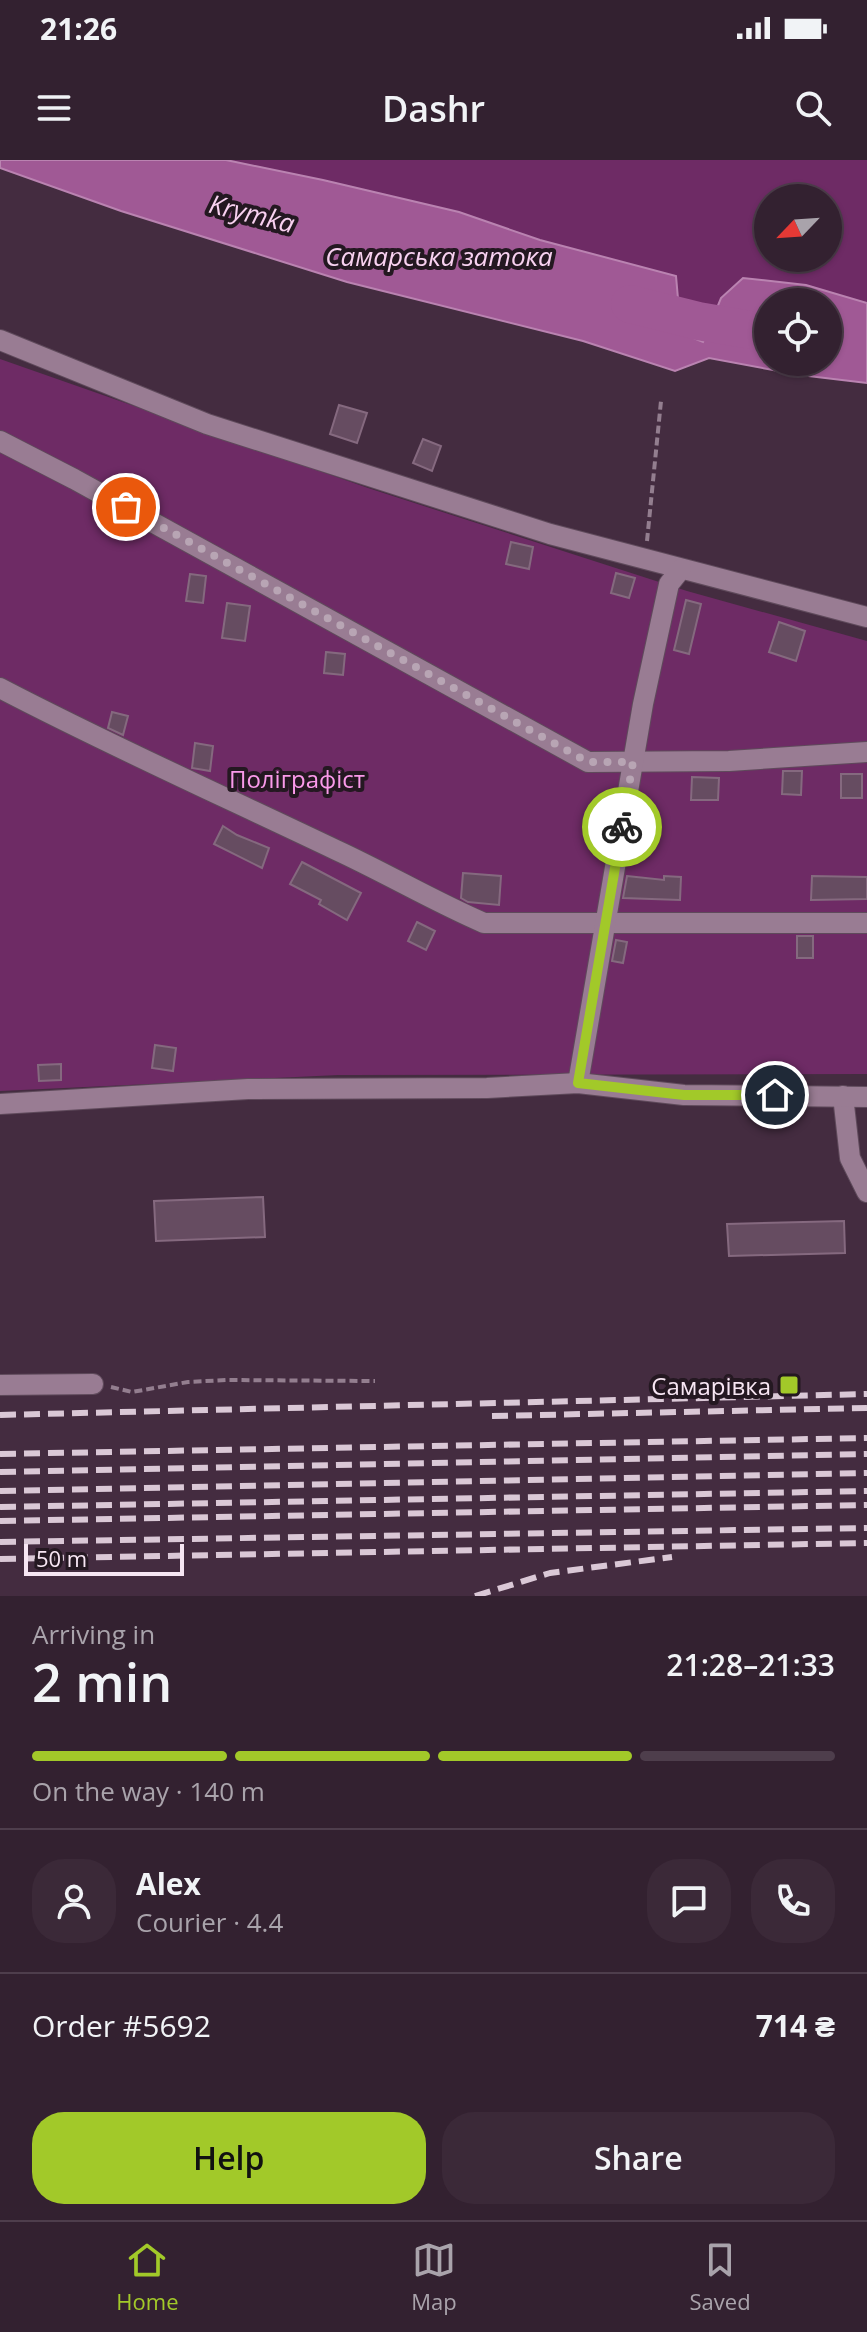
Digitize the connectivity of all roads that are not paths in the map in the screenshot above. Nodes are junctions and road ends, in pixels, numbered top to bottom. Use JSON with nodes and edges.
{"nodes":[{"id":1,"x":0,"y":340,"type":"edge"},
{"id":2,"x":0,"y":441,"type":"edge"},
{"id":3,"x":681,"y":569,"type":"junction"},
{"id":4,"x":867,"y":617,"type":"edge"},
{"id":5,"x":0,"y":688,"type":"edge"},
{"id":6,"x":867,"y":752,"type":"edge"},
{"id":7,"x":633,"y":762,"type":"junction"},
{"id":8,"x":867,"y":923,"type":"edge"},
{"id":9,"x":605,"y":925,"type":"junction"},
{"id":10,"x":578,"y":1083,"type":"junction"},
{"id":11,"x":843,"y":1096,"type":"junction"},
{"id":12,"x":867,"y":1097,"type":"edge"},
{"id":13,"x":0,"y":1104,"type":"edge"},
{"id":14,"x":867,"y":1192,"type":"edge"},
{"id":15,"x":93,"y":1384,"type":"road end"},
{"id":16,"x":0,"y":1385,"type":"edge"}],
"edges":[{"from":1,"to":3,"type":"street"},
{"from":2,"to":7,"type":"street"},
{"from":3,"to":4,"type":"street"},
{"from":3,"to":7,"type":"street"},
{"from":5,"to":9,"type":"street"},
{"from":6,"to":7,"type":"street"},
{"from":7,"to":9,"type":"street"},
{"from":8,"to":9,"type":"street"},
{"from":9,"to":10,"type":"street"},
{"from":10,"to":11,"type":"street"},
{"from":10,"to":13,"type":"street"},
{"from":11,"to":12,"type":"street"},
{"from":11,"to":14,"type":"street"},
{"from":15,"to":16,"type":"street"}]}
